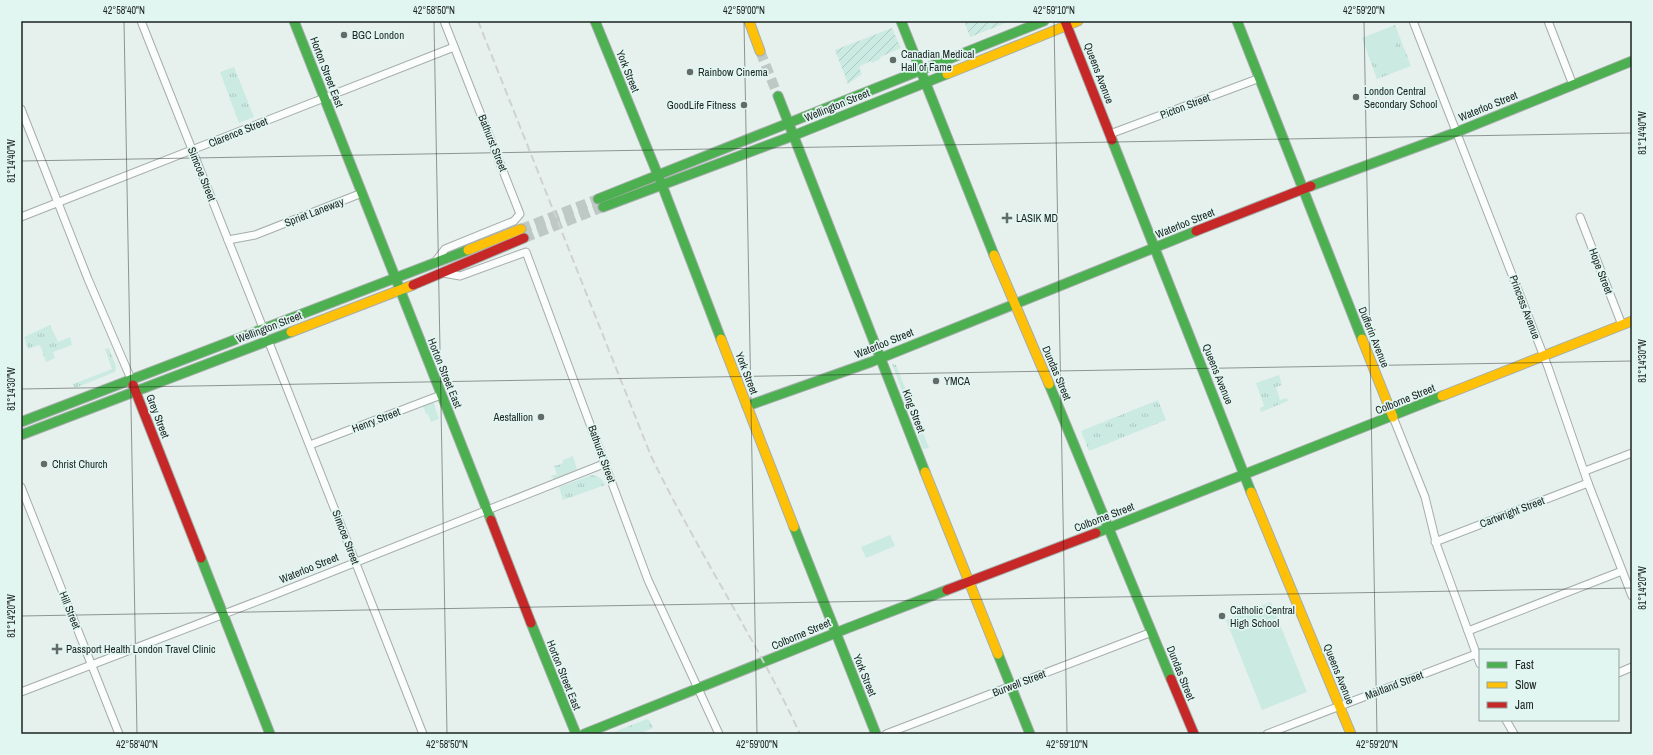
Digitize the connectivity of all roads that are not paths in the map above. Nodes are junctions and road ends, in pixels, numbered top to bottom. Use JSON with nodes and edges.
{"nodes":[{"id":1,"x":141,"y":21,"type":"edge"},
{"id":2,"x":294,"y":21,"type":"edge"},
{"id":3,"x":444,"y":21,"type":"edge"},
{"id":4,"x":595,"y":21,"type":"edge"},
{"id":5,"x":749,"y":21,"type":"edge"},
{"id":6,"x":901,"y":21,"type":"edge"},
{"id":7,"x":1044,"y":21,"type":"edge"},
{"id":8,"x":1078,"y":21,"type":"edge"},
{"id":9,"x":1238,"y":21,"type":"edge"},
{"id":10,"x":1413,"y":21,"type":"edge"},
{"id":11,"x":1548,"y":21,"type":"edge"},
{"id":12,"x":1066,"y":23,"type":"edge"},
{"id":13,"x":454,"y":46,"type":"junction"},
{"id":14,"x":760,"y":51,"type":"tunnel mouth"},
{"id":15,"x":1632,"y":61,"type":"edge"},
{"id":16,"x":921,"y":70,"type":"junction"},
{"id":17,"x":1260,"y":78,"type":"junction"},
{"id":18,"x":926,"y":82,"type":"junction"},
{"id":19,"x":1573,"y":85,"type":"junction"},
{"id":20,"x":778,"y":96,"type":"tunnel mouth"},
{"id":21,"x":324,"y":98,"type":"junction"},
{"id":22,"x":21,"y":109,"type":"edge"},
{"id":23,"x":789,"y":124,"type":"junction"},
{"id":24,"x":1457,"y":132,"type":"junction"},
{"id":25,"x":1110,"y":134,"type":"junction"},
{"id":26,"x":794,"y":135,"type":"junction"},
{"id":27,"x":192,"y":150,"type":"junction"},
{"id":28,"x":649,"y":155,"type":"junction"},
{"id":29,"x":679,"y":166,"type":"junction"},
{"id":30,"x":657,"y":175,"type":"junction"},
{"id":31,"x":662,"y":185,"type":"junction"},
{"id":32,"x":1302,"y":189,"type":"junction"},
{"id":33,"x":362,"y":193,"type":"junction"},
{"id":34,"x":598,"y":199,"type":"tunnel mouth"},
{"id":35,"x":58,"y":203,"type":"junction"},
{"id":36,"x":603,"y":207,"type":"tunnel mouth"},
{"id":37,"x":21,"y":217,"type":"edge"},
{"id":38,"x":1580,"y":217,"type":"dead end"},
{"id":39,"x":520,"y":229,"type":"tunnel mouth"},
{"id":40,"x":524,"y":238,"type":"tunnel mouth"},
{"id":41,"x":228,"y":240,"type":"junction"},
{"id":42,"x":1155,"y":248,"type":"junction"},
{"id":43,"x":433,"y":264,"type":"junction"},
{"id":44,"x":442,"y":273,"type":"junction"},
{"id":45,"x":396,"y":278,"type":"junction"},
{"id":46,"x":400,"y":290,"type":"junction"},
{"id":47,"x":1015,"y":304,"type":"junction"},
{"id":48,"x":1632,"y":321,"type":"edge"},
{"id":49,"x":1622,"y":325,"type":"junction"},
{"id":50,"x":263,"y":328,"type":"junction"},
{"id":51,"x":268,"y":340,"type":"junction"},
{"id":52,"x":1544,"y":355,"type":"junction"},
{"id":53,"x":880,"y":357,"type":"junction"},
{"id":54,"x":131,"y":379,"type":"junction"},
{"id":55,"x":136,"y":391,"type":"junction"},
{"id":56,"x":441,"y":395,"type":"junction"},
{"id":57,"x":748,"y":406,"type":"junction"},
{"id":58,"x":1393,"y":417,"type":"junction"},
{"id":59,"x":21,"y":422,"type":"edge"},
{"id":60,"x":21,"y":436,"type":"edge"},
{"id":61,"x":310,"y":446,"type":"junction"},
{"id":62,"x":1632,"y":452,"type":"edge"},
{"id":63,"x":606,"y":463,"type":"junction"},
{"id":64,"x":1585,"y":471,"type":"junction"},
{"id":65,"x":1244,"y":475,"type":"junction"},
{"id":66,"x":1588,"y":482,"type":"junction"},
{"id":67,"x":21,"y":487,"type":"edge"},
{"id":68,"x":486,"y":510,"type":"junction"},
{"id":69,"x":1110,"y":528,"type":"junction"},
{"id":70,"x":1435,"y":542,"type":"junction"},
{"id":71,"x":356,"y":562,"type":"junction"},
{"id":72,"x":1622,"y":571,"type":"junction"},
{"id":73,"x":969,"y":581,"type":"junction"},
{"id":74,"x":1630,"y":584,"type":"edge"},
{"id":75,"x":1632,"y":596,"type":"edge"},
{"id":76,"x":223,"y":614,"type":"junction"},
{"id":77,"x":1468,"y":631,"type":"junction"},
{"id":78,"x":1152,"y":632,"type":"junction"},
{"id":79,"x":835,"y":633,"type":"junction"},
{"id":80,"x":1476,"y":654,"type":"junction"},
{"id":81,"x":1479,"y":662,"type":"edge"},
{"id":82,"x":91,"y":664,"type":"junction"},
{"id":83,"x":1632,"y":668,"type":"edge"},
{"id":84,"x":1619,"y":673,"type":"edge"},
{"id":85,"x":1010,"y":686,"type":"junction"},
{"id":86,"x":698,"y":688,"type":"junction"},
{"id":87,"x":21,"y":692,"type":"edge"},
{"id":88,"x":1339,"y":706,"type":"junction"},
{"id":89,"x":1507,"y":721,"type":"edge"},
{"id":90,"x":119,"y":734,"type":"edge"},
{"id":91,"x":270,"y":734,"type":"edge"},
{"id":92,"x":423,"y":734,"type":"edge"},
{"id":93,"x":576,"y":734,"type":"edge"},
{"id":94,"x":584,"y":734,"type":"edge"},
{"id":95,"x":719,"y":734,"type":"edge"},
{"id":96,"x":876,"y":734,"type":"edge"},
{"id":97,"x":886,"y":734,"type":"edge"},
{"id":98,"x":1030,"y":734,"type":"edge"},
{"id":99,"x":1194,"y":734,"type":"edge"},
{"id":100,"x":1268,"y":734,"type":"edge"},
{"id":101,"x":1351,"y":734,"type":"edge"},
{"id":102,"x":1514,"y":734,"type":"edge"}],
"edges":[{"from":1,"to":27,"type":"street","name":"Simcoe Street"},
{"from":2,"to":21,"type":"main road","name":"Horton Street East"},
{"from":3,"to":13,"type":"street","name":"Bathurst Street"},
{"from":4,"to":28,"type":"main road","name":"York Street"},
{"from":5,"to":14,"type":"main road"},
{"from":6,"to":16,"type":"main road","name":"Dundas Street"},
{"from":7,"to":16,"type":"main road","name":"Wellington Street"},
{"from":8,"to":12,"type":"main road","name":"Wellington Street"},
{"from":9,"to":17,"type":"main road","name":"Dufferin Avenue"},
{"from":10,"to":24,"type":"street","name":"Princess Avenue"},
{"from":11,"to":19,"type":"street"},
{"from":12,"to":18,"type":"main road","name":"Wellington Street"},
{"from":12,"to":25,"type":"main road","name":"Queens Avenue"},
{"from":13,"to":21,"type":"street","name":"Clarence Street"},
{"from":13,"to":43,"type":"street","name":"Bathurst Street"},
{"from":15,"to":19,"type":"main road","name":"Waterloo Street"},
{"from":16,"to":18,"type":"main road","name":"Dundas Street"},
{"from":16,"to":23,"type":"main road","name":"Wellington Street"},
{"from":17,"to":25,"type":"street","name":"Picton Street"},
{"from":17,"to":32,"type":"main road","name":"Dufferin Avenue"},
{"from":18,"to":26,"type":"main road","name":"Wellington Street"},
{"from":18,"to":47,"type":"main road","name":"Dundas Street"},
{"from":19,"to":24,"type":"main road","name":"Waterloo Street"},
{"from":20,"to":23,"type":"main road","name":"King Street"},
{"from":21,"to":27,"type":"street","name":"Clarence Street"},
{"from":21,"to":33,"type":"main road","name":"Horton Street East"},
{"from":22,"to":35,"type":"street","name":"Grey Street"},
{"from":23,"to":26,"type":"main road","name":"King Street"},
{"from":23,"to":29,"type":"main road","name":"Wellington Street"},
{"from":24,"to":32,"type":"main road","name":"Waterloo Street"},
{"from":24,"to":52,"type":"street","name":"Princess Avenue"},
{"from":25,"to":42,"type":"main road","name":"Queens Avenue"},
{"from":26,"to":31,"type":"main road","name":"Wellington Street"},
{"from":26,"to":53,"type":"main road","name":"King Street"},
{"from":27,"to":35,"type":"street","name":"Clarence Street"},
{"from":27,"to":41,"type":"street","name":"Simcoe Street"},
{"from":28,"to":29,"type":"main road"},
{"from":28,"to":30,"type":"main road","name":"York Street"},
{"from":29,"to":30,"type":"main road","name":"Wellington Street"},
{"from":30,"to":31,"type":"main road","name":"York Street"},
{"from":30,"to":34,"type":"main road","name":"Wellington Street"},
{"from":31,"to":36,"type":"main road","name":"Wellington Street"},
{"from":31,"to":57,"type":"main road","name":"York Street"},
{"from":32,"to":42,"type":"main road","name":"Waterloo Street"},
{"from":32,"to":58,"type":"main road","name":"Dufferin Avenue"},
{"from":33,"to":41,"type":"street","name":"Spriet Laneway"},
{"from":33,"to":45,"type":"main road","name":"Horton Street East"},
{"from":35,"to":37,"type":"street","name":"Clarence Street"},
{"from":35,"to":54,"type":"street","name":"Grey Street"},
{"from":38,"to":49,"type":"street","name":"Hope Street"},
{"from":39,"to":43,"type":"main road","name":"Wellington Street"},
{"from":40,"to":44,"type":"main road","name":"Wellington Street"},
{"from":41,"to":50,"type":"street","name":"Simcoe Street"},
{"from":42,"to":47,"type":"main road","name":"Waterloo Street"},
{"from":42,"to":65,"type":"main road","name":"Queens Avenue"},
{"from":43,"to":45,"type":"main road","name":"Wellington Street"},
{"from":44,"to":46,"type":"main road","name":"Wellington Street"},
{"from":44,"to":63,"type":"street","name":"Bathurst Street"},
{"from":45,"to":46,"type":"main road","name":"Horton Street East"},
{"from":45,"to":50,"type":"main road","name":"Wellington Street"},
{"from":46,"to":51,"type":"main road","name":"Wellington Street"},
{"from":46,"to":56,"type":"main road","name":"Horton Street East"},
{"from":47,"to":53,"type":"main road","name":"Waterloo Street"},
{"from":47,"to":69,"type":"main road","name":"Dundas Street"},
{"from":48,"to":49,"type":"main road","name":"Colborne Street"},
{"from":49,"to":52,"type":"main road","name":"Colborne Street"},
{"from":50,"to":54,"type":"main road","name":"Wellington Street"},
{"from":51,"to":55,"type":"main road","name":"Wellington Street"},
{"from":51,"to":61,"type":"street","name":"Simcoe Street"},
{"from":52,"to":58,"type":"main road","name":"Colborne Street"},
{"from":52,"to":64,"type":"street","name":"Princess Avenue"},
{"from":53,"to":57,"type":"main road","name":"Waterloo Street"},
{"from":53,"to":73,"type":"main road","name":"King Street"},
{"from":54,"to":55,"type":"main road","name":"Grey Street"},
{"from":54,"to":59,"type":"main road","name":"Wellington Street"},
{"from":55,"to":60,"type":"main road","name":"Wellington Street"},
{"from":55,"to":76,"type":"main road","name":"Grey Street"},
{"from":56,"to":61,"type":"street","name":"Henry Street"},
{"from":56,"to":68,"type":"main road","name":"Horton Street East"},
{"from":57,"to":79,"type":"main road","name":"York Street"},
{"from":58,"to":65,"type":"main road","name":"Colborne Street"},
{"from":58,"to":70,"type":"street","name":"Dufferin Avenue"},
{"from":61,"to":71,"type":"street","name":"Simcoe Street"},
{"from":62,"to":64,"type":"street"},
{"from":63,"to":68,"type":"street","name":"Waterloo Street"},
{"from":63,"to":86,"type":"street","name":"Bathurst Street"},
{"from":64,"to":66,"type":"street","name":"Princess Avenue"},
{"from":65,"to":69,"type":"main road","name":"Colborne Street"},
{"from":65,"to":88,"type":"main road","name":"Queens Avenue"},
{"from":66,"to":70,"type":"street","name":"Cartwright Street"},
{"from":66,"to":72,"type":"street","name":"Princess Avenue"},
{"from":67,"to":82,"type":"street","name":"Hill Street"},
{"from":68,"to":71,"type":"street","name":"Waterloo Street"},
{"from":68,"to":93,"type":"main road","name":"Horton Street East"},
{"from":69,"to":73,"type":"main road","name":"Colborne Street"},
{"from":69,"to":78,"type":"main road","name":"Dundas Street"},
{"from":70,"to":77,"type":"street","name":"Dufferin Avenue"},
{"from":71,"to":76,"type":"street","name":"Waterloo Street"},
{"from":71,"to":92,"type":"street","name":"Simcoe Street"},
{"from":72,"to":74,"type":"street","name":"Princess Avenue"},
{"from":72,"to":77,"type":"street"},
{"from":73,"to":79,"type":"main road","name":"Colborne Street"},
{"from":73,"to":85,"type":"main road","name":"King Street"},
{"from":74,"to":75,"type":"street","name":"Princess Avenue"},
{"from":76,"to":82,"type":"street","name":"Waterloo Street"},
{"from":76,"to":91,"type":"main road","name":"Grey Street"},
{"from":77,"to":80,"type":"street","name":"Dufferin Avenue"},
{"from":78,"to":85,"type":"street","name":"Burwell Street"},
{"from":78,"to":99,"type":"main road","name":"Dundas Street"},
{"from":79,"to":86,"type":"main road","name":"Colborne Street"},
{"from":79,"to":96,"type":"main road","name":"York Street"},
{"from":80,"to":81,"type":"street","name":"Dufferin Avenue"},
{"from":80,"to":88,"type":"street","name":"Maitland Street"},
{"from":82,"to":87,"type":"street","name":"Waterloo Street"},
{"from":82,"to":90,"type":"street","name":"Hill Street"},
{"from":83,"to":84,"type":"street"},
{"from":85,"to":97,"type":"street","name":"Burwell Street"},
{"from":85,"to":98,"type":"main road","name":"King Street"},
{"from":86,"to":94,"type":"main road","name":"Colborne Street"},
{"from":86,"to":95,"type":"street","name":"Bathurst Street"},
{"from":88,"to":100,"type":"street","name":"Maitland Street"},
{"from":88,"to":101,"type":"main road","name":"Queens Avenue"},
{"from":89,"to":102,"type":"street"}]}
